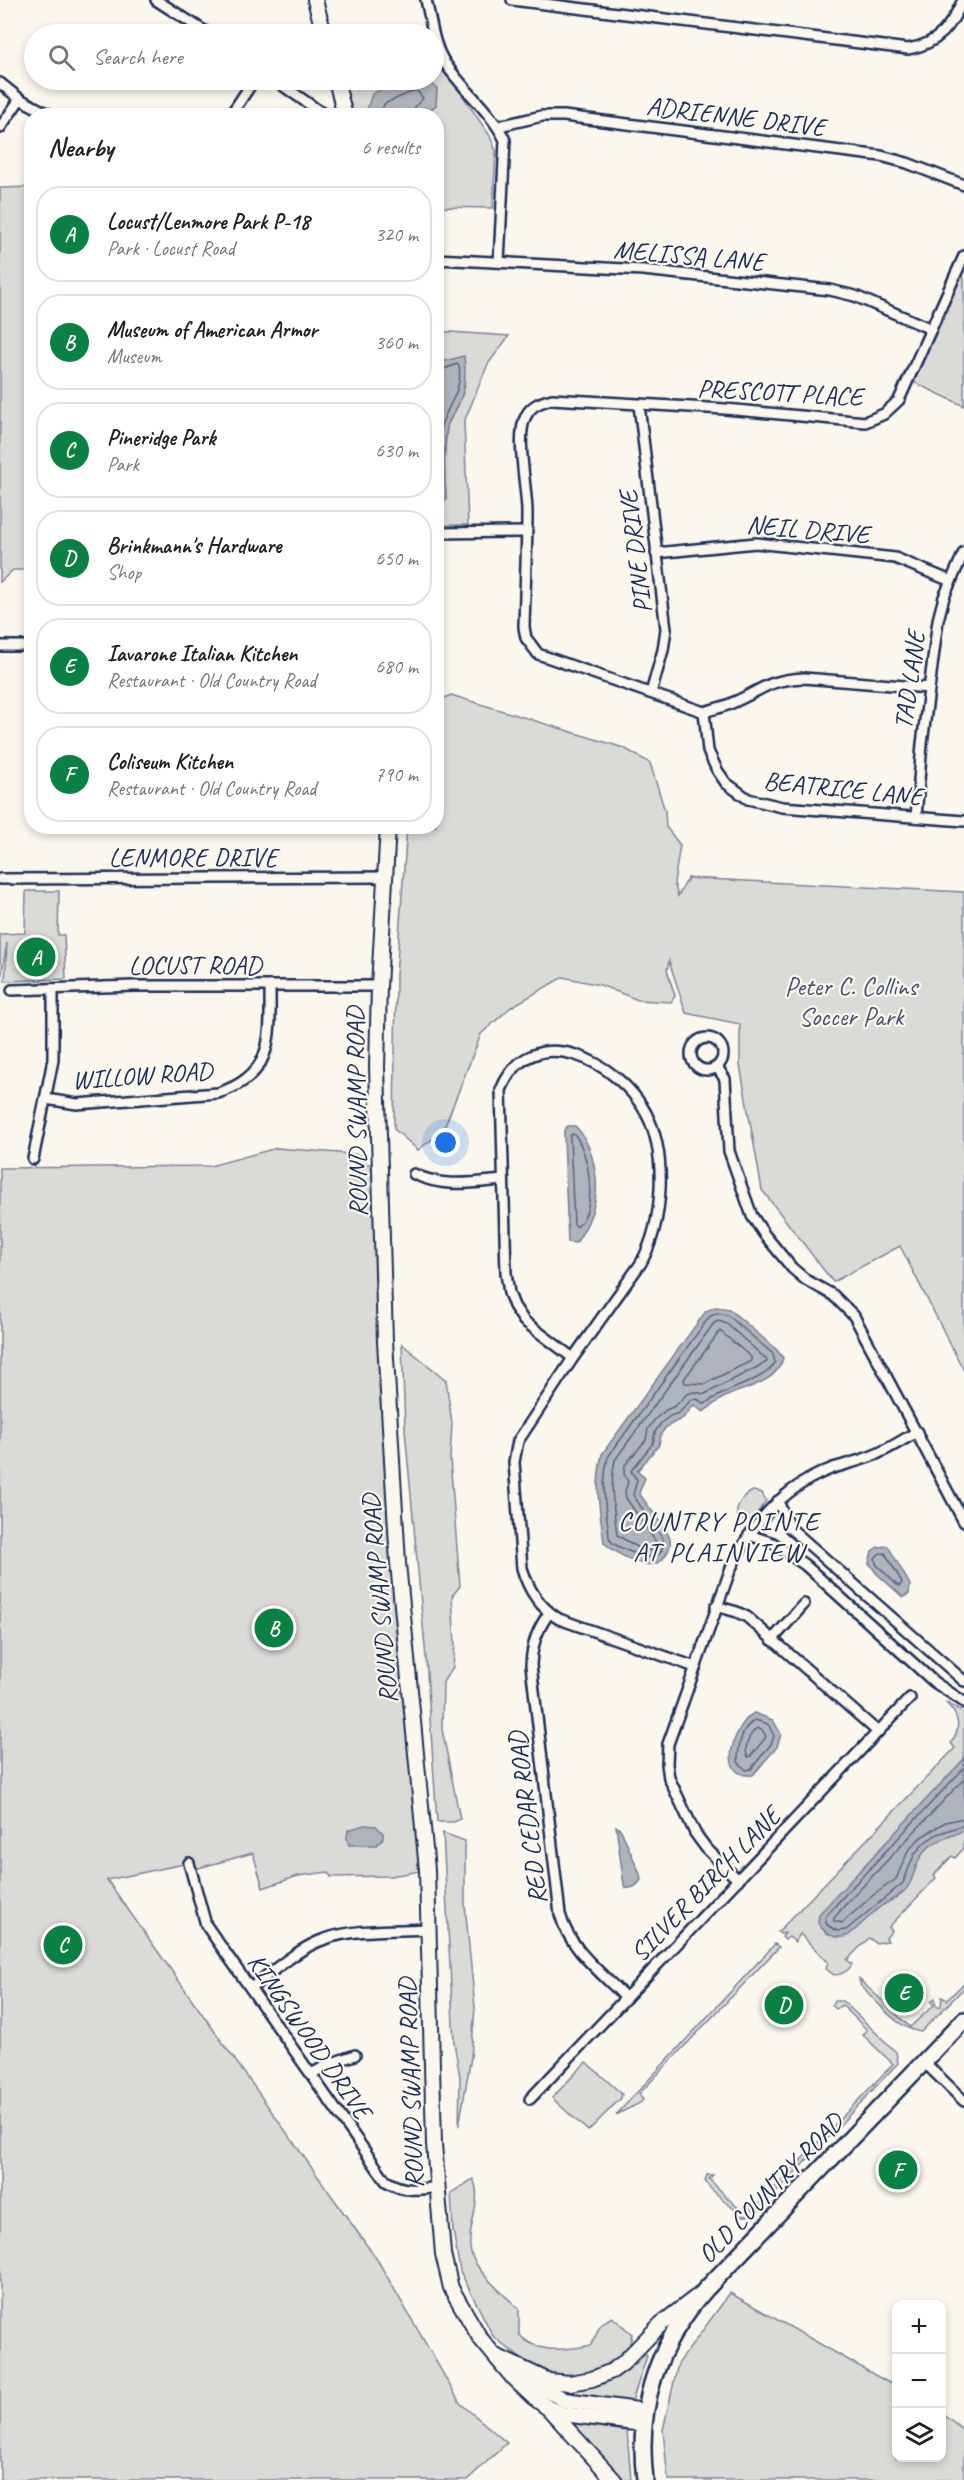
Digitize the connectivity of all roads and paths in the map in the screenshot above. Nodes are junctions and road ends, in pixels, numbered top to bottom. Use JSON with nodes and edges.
{"nodes":[{"id":1,"x":156,"y":0,"type":"edge"},
{"id":2,"x":315,"y":0,"type":"edge"},
{"id":3,"x":426,"y":0,"type":"edge"},
{"id":4,"x":512,"y":0,"type":"edge"},
{"id":5,"x":963,"y":0,"type":"edge"},
{"id":6,"x":193,"y":24,"type":"edge"},
{"id":7,"x":321,"y":24,"type":"edge"},
{"id":8,"x":431,"y":24,"type":"edge"},
{"id":9,"x":444,"y":61,"type":"edge"},
{"id":10,"x":0,"y":83,"type":"edge"},
{"id":11,"x":247,"y":90,"type":"edge"},
{"id":12,"x":288,"y":90,"type":"edge"},
{"id":13,"x":338,"y":90,"type":"edge"},
{"id":14,"x":20,"y":99,"type":"junction"},
{"id":15,"x":37,"y":108,"type":"edge"},
{"id":16,"x":235,"y":108,"type":"edge"},
{"id":17,"x":314,"y":108,"type":"edge"},
{"id":18,"x":343,"y":108,"type":"edge"},
{"id":19,"x":499,"y":126,"type":"junction"},
{"id":20,"x":0,"y":128,"type":"edge"},
{"id":21,"x":964,"y":185,"type":"edge"},
{"id":22,"x":964,"y":256,"type":"edge"},
{"id":23,"x":444,"y":259,"type":"edge"},
{"id":24,"x":499,"y":262,"type":"junction"},
{"id":25,"x":960,"y":276,"type":"edge"},
{"id":26,"x":931,"y":329,"type":"junction"},
{"id":27,"x":639,"y":405,"type":"junction"},
{"id":28,"x":526,"y":532,"type":"junction"},
{"id":29,"x":444,"y":533,"type":"edge"},
{"id":30,"x":964,"y":552,"type":"edge"},
{"id":31,"x":656,"y":553,"type":"junction"},
{"id":32,"x":951,"y":581,"type":"junction"},
{"id":33,"x":0,"y":646,"type":"edge"},
{"id":34,"x":24,"y":646,"type":"edge"},
{"id":35,"x":929,"y":688,"type":"junction"},
{"id":36,"x":651,"y":693,"type":"junction"},
{"id":37,"x":704,"y":712,"type":"junction"},
{"id":38,"x":916,"y":817,"type":"junction"},
{"id":39,"x":964,"y":821,"type":"edge"},
{"id":40,"x":388,"y":834,"type":"edge"},
{"id":41,"x":385,"y":877,"type":"junction"},
{"id":42,"x":0,"y":879,"type":"edge"},
{"id":43,"x":270,"y":986,"type":"junction"},
{"id":44,"x":379,"y":986,"type":"junction"},
{"id":45,"x":53,"y":989,"type":"junction"},
{"id":46,"x":12,"y":990,"type":"dead end"},
{"id":47,"x":717,"y":1066,"type":"dead end"},
{"id":48,"x":46,"y":1099,"type":"junction"},
{"id":49,"x":33,"y":1159,"type":"dead end"},
{"id":50,"x":414,"y":1174,"type":"dead end"},
{"id":51,"x":502,"y":1180,"type":"junction"},
{"id":52,"x":573,"y":1358,"type":"junction"},
{"id":53,"x":917,"y":1432,"type":"junction"},
{"id":54,"x":778,"y":1501,"type":"junction"},
{"id":55,"x":964,"y":1522,"type":"edge"},
{"id":56,"x":749,"y":1535,"type":"junction"},
{"id":57,"x":804,"y":1604,"type":"dead end"},
{"id":58,"x":716,"y":1606,"type":"junction"},
{"id":59,"x":549,"y":1613,"type":"junction"},
{"id":60,"x":772,"y":1640,"type":"junction"},
{"id":61,"x":695,"y":1667,"type":"junction"},
{"id":62,"x":964,"y":1682,"type":"edge"},
{"id":63,"x":910,"y":1698,"type":"dead end"},
{"id":64,"x":964,"y":1701,"type":"edge"},
{"id":65,"x":878,"y":1732,"type":"junction"},
{"id":66,"x":189,"y":1863,"type":"dead end"},
{"id":67,"x":738,"y":1880,"type":"junction"},
{"id":68,"x":428,"y":1929,"type":"junction"},
{"id":69,"x":250,"y":1988,"type":"junction"},
{"id":70,"x":626,"y":1998,"type":"junction"},
{"id":71,"x":964,"y":2020,"type":"edge"},
{"id":72,"x":355,"y":2055,"type":"dead end"},
{"id":73,"x":924,"y":2062,"type":"junction"},
{"id":74,"x":311,"y":2074,"type":"junction"},
{"id":75,"x":530,"y":2099,"type":"dead end"},
{"id":76,"x":964,"y":2101,"type":"edge"},
{"id":77,"x":438,"y":2187,"type":"junction"},
{"id":78,"x":706,"y":2289,"type":"junction"},
{"id":79,"x":492,"y":2354,"type":"junction"},
{"id":80,"x":548,"y":2408,"type":"junction"},
{"id":81,"x":644,"y":2418,"type":"junction"},
{"id":82,"x":614,"y":2480,"type":"edge"},
{"id":83,"x":645,"y":2480,"type":"edge"}],
"edges":[{"from":1,"to":6,"type":"street"},
{"from":2,"to":7,"type":"main road"},
{"from":3,"to":8,"type":"street"},
{"from":4,"to":5,"type":"street"},
{"from":9,"to":19,"type":"street"},
{"from":10,"to":14,"type":"street"},
{"from":11,"to":16,"type":"street"},
{"from":12,"to":17,"type":"street"},
{"from":13,"to":18,"type":"main road"},
{"from":14,"to":15,"type":"street"},
{"from":14,"to":20,"type":"street"},
{"from":19,"to":21,"type":"street","name":"ADRIENNE DRIVE"},
{"from":19,"to":24,"type":"street"},
{"from":22,"to":25,"type":"street","name":"PRESCOTT PLACE"},
{"from":23,"to":24,"type":"street","name":"MELISSA LANE"},
{"from":24,"to":26,"type":"street","name":"MELISSA LANE"},
{"from":25,"to":26,"type":"street","name":"PRESCOTT PLACE"},
{"from":26,"to":27,"type":"street","name":"PRESCOTT PLACE"},
{"from":27,"to":28,"type":"street","name":"PRESCOTT PLACE"},
{"from":27,"to":31,"type":"street","name":"PINE DRIVE"},
{"from":28,"to":29,"type":"street"},
{"from":28,"to":36,"type":"street"},
{"from":30,"to":32,"type":"street","name":"TAD LANE"},
{"from":31,"to":32,"type":"street","name":"NEIL DRIVE"},
{"from":31,"to":36,"type":"street","name":"PINE DRIVE"},
{"from":32,"to":35,"type":"street","name":"TAD LANE"},
{"from":33,"to":34,"type":"street"},
{"from":35,"to":37,"type":"street"},
{"from":35,"to":38,"type":"street","name":"TAD LANE"},
{"from":36,"to":37,"type":"street"},
{"from":37,"to":38,"type":"street","name":"BEATRICE LANE"},
{"from":38,"to":39,"type":"street","name":"BEATRICE LANE"},
{"from":40,"to":41,"type":"main road","name":"ROUND SWAMP ROAD"},
{"from":41,"to":42,"type":"street","name":"LENMORE DRIVE"},
{"from":41,"to":44,"type":"main road","name":"ROUND SWAMP ROAD"},
{"from":43,"to":44,"type":"street","name":"LOCUST ROAD"},
{"from":43,"to":45,"type":"street","name":"LOCUST ROAD"},
{"from":43,"to":48,"type":"street","name":"WILLOW ROAD"},
{"from":44,"to":68,"type":"main road","name":"ROUND SWAMP ROAD"},
{"from":45,"to":46,"type":"street","name":"LOCUST ROAD"},
{"from":45,"to":48,"type":"street"},
{"from":47,"to":53,"type":"street"},
{"from":48,"to":49,"type":"street"},
{"from":50,"to":51,"type":"street"},
{"from":51,"to":52,"type":"street"},
{"from":51,"to":52,"type":"street"},
{"from":52,"to":59,"type":"street"},
{"from":53,"to":54,"type":"street"},
{"from":53,"to":55,"type":"street"},
{"from":54,"to":56,"type":"street"},
{"from":54,"to":62,"type":"street"},
{"from":56,"to":58,"type":"street"},
{"from":56,"to":64,"type":"street"},
{"from":57,"to":60,"type":"street"},
{"from":58,"to":60,"type":"street"},
{"from":58,"to":61,"type":"street"},
{"from":59,"to":61,"type":"street"},
{"from":59,"to":70,"type":"street","name":"RED CEDAR ROAD"},
{"from":60,"to":65,"type":"street"},
{"from":61,"to":67,"type":"street"},
{"from":63,"to":65,"type":"street","name":"SILVER BIRCH LANE"},
{"from":65,"to":67,"type":"street","name":"SILVER BIRCH LANE"},
{"from":66,"to":69,"type":"street","name":"KINGSWOOD DRIVE"},
{"from":67,"to":70,"type":"street","name":"SILVER BIRCH LANE"},
{"from":68,"to":69,"type":"street"},
{"from":68,"to":77,"type":"main road","name":"ROUND SWAMP ROAD"},
{"from":69,"to":74,"type":"street","name":"KINGSWOOD DRIVE"},
{"from":70,"to":75,"type":"street","name":"SILVER BIRCH LANE"},
{"from":71,"to":73,"type":"main road","name":"OLD COUNTRY ROAD"},
{"from":72,"to":74,"type":"street"},
{"from":73,"to":76,"type":"street"},
{"from":73,"to":78,"type":"main road","name":"OLD COUNTRY ROAD"},
{"from":74,"to":77,"type":"street","name":"KINGSWOOD DRIVE"},
{"from":77,"to":79,"type":"main road","name":"ROUND SWAMP ROAD"},
{"from":78,"to":79,"type":"main road"},
{"from":78,"to":81,"type":"main road","name":"OLD COUNTRY ROAD"},
{"from":79,"to":80,"type":"main road","name":"ROUND SWAMP ROAD"},
{"from":79,"to":81,"type":"main road","name":"ROUND SWAMP ROAD"},
{"from":80,"to":81,"type":"main road","name":"ROUND SWAMP ROAD"},
{"from":80,"to":82,"type":"main road"},
{"from":81,"to":83,"type":"main road"}]}
